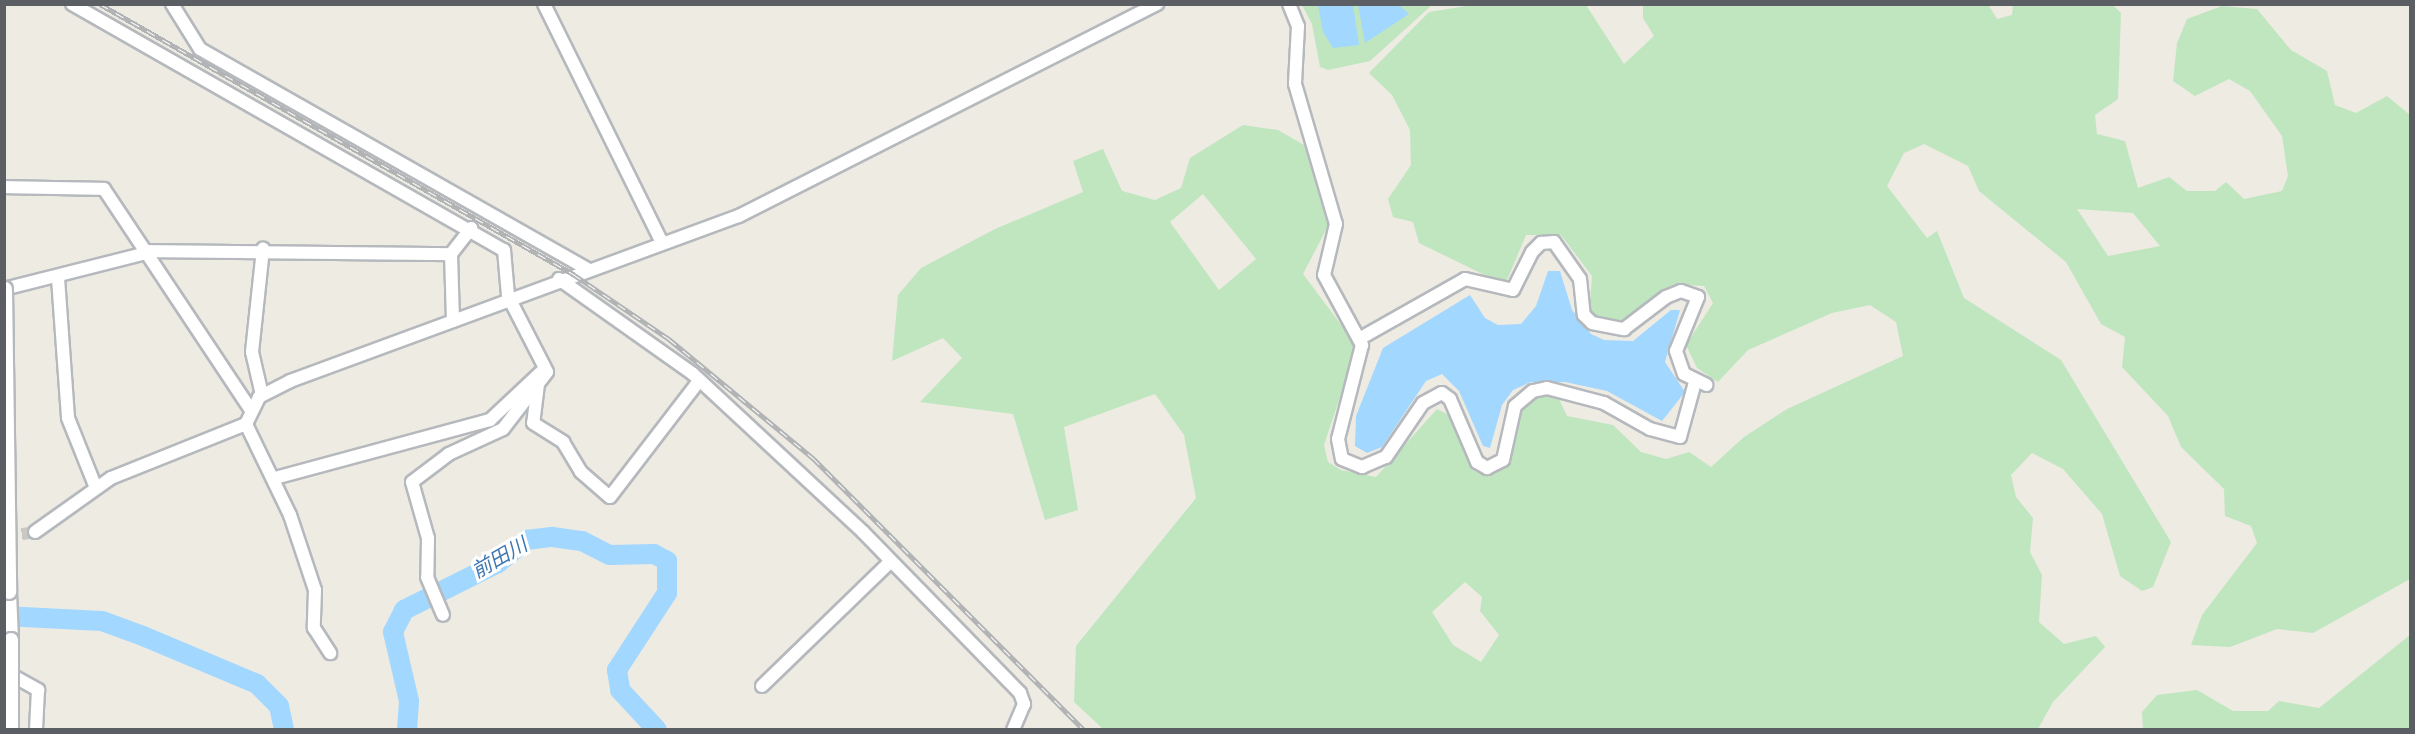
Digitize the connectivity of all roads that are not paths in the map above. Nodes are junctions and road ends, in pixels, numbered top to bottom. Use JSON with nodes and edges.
{"nodes":[{"id":1,"x":72,"y":4,"type":"edge"},
{"id":2,"x":172,"y":4,"type":"edge"},
{"id":3,"x":544,"y":4,"type":"edge"},
{"id":4,"x":1157,"y":4,"type":"edge"},
{"id":5,"x":1289,"y":4,"type":"edge"},
{"id":6,"x":4,"y":187,"type":"edge"},
{"id":7,"x":471,"y":228,"type":"junction"},
{"id":8,"x":661,"y":241,"type":"junction"},
{"id":9,"x":263,"y":249,"type":"junction"},
{"id":10,"x":145,"y":252,"type":"junction"},
{"id":11,"x":451,"y":255,"type":"junction"},
{"id":12,"x":587,"y":269,"type":"junction"},
{"id":13,"x":58,"y":278,"type":"junction"},
{"id":14,"x":559,"y":279,"type":"junction"},
{"id":15,"x":4,"y":286,"type":"edge"},
{"id":16,"x":508,"y":297,"type":"junction"},
{"id":17,"x":453,"y":321,"type":"junction"},
{"id":18,"x":1359,"y":339,"type":"junction"},
{"id":19,"x":545,"y":368,"type":"junction"},
{"id":20,"x":699,"y":381,"type":"junction"},
{"id":21,"x":538,"y":384,"type":"junction"},
{"id":22,"x":262,"y":395,"type":"junction"},
{"id":23,"x":250,"y":409,"type":"junction"},
{"id":24,"x":246,"y":424,"type":"junction"},
{"id":25,"x":275,"y":478,"type":"junction"},
{"id":26,"x":96,"y":488,"type":"junction"},
{"id":27,"x":35,"y":532,"type":"tunnel mouth"},
{"id":28,"x":890,"y":562,"type":"junction"},
{"id":29,"x":441,"y":611,"type":"dead end"},
{"id":30,"x":330,"y":653,"type":"dead end"},
{"id":31,"x":4,"y":672,"type":"edge"},
{"id":32,"x":762,"y":686,"type":"dead end"},
{"id":33,"x":10,"y":729,"type":"edge"},
{"id":34,"x":36,"y":729,"type":"edge"},
{"id":35,"x":1013,"y":729,"type":"edge"}],
"edges":[{"from":1,"to":7,"type":"street"},
{"from":2,"to":12,"type":"street"},
{"from":3,"to":8,"type":"street"},
{"from":4,"to":8,"type":"street"},
{"from":5,"to":18,"type":"street"},
{"from":6,"to":10,"type":"street"},
{"from":7,"to":11,"type":"street"},
{"from":7,"to":16,"type":"street"},
{"from":8,"to":12,"type":"street"},
{"from":9,"to":10,"type":"street"},
{"from":9,"to":11,"type":"street"},
{"from":9,"to":22,"type":"street"},
{"from":10,"to":13,"type":"street"},
{"from":10,"to":23,"type":"street"},
{"from":11,"to":17,"type":"street"},
{"from":12,"to":14,"type":"street"},
{"from":13,"to":15,"type":"street"},
{"from":13,"to":26,"type":"street"},
{"from":14,"to":16,"type":"street"},
{"from":14,"to":20,"type":"street"},
{"from":15,"to":33,"type":"street","bridge":true},
{"from":16,"to":17,"type":"street"},
{"from":16,"to":19,"type":"street"},
{"from":17,"to":22,"type":"street"},
{"from":18,"to":18,"type":"street"},
{"from":19,"to":21,"type":"street"},
{"from":19,"to":25,"type":"street"},
{"from":20,"to":21,"type":"street"},
{"from":20,"to":28,"type":"street"},
{"from":21,"to":29,"type":"street"},
{"from":22,"to":23,"type":"street"},
{"from":23,"to":24,"type":"street"},
{"from":24,"to":25,"type":"street"},
{"from":24,"to":26,"type":"street"},
{"from":25,"to":30,"type":"street"},
{"from":26,"to":27,"type":"street"},
{"from":28,"to":32,"type":"street"},
{"from":28,"to":35,"type":"street"},
{"from":31,"to":34,"type":"street"}]}
